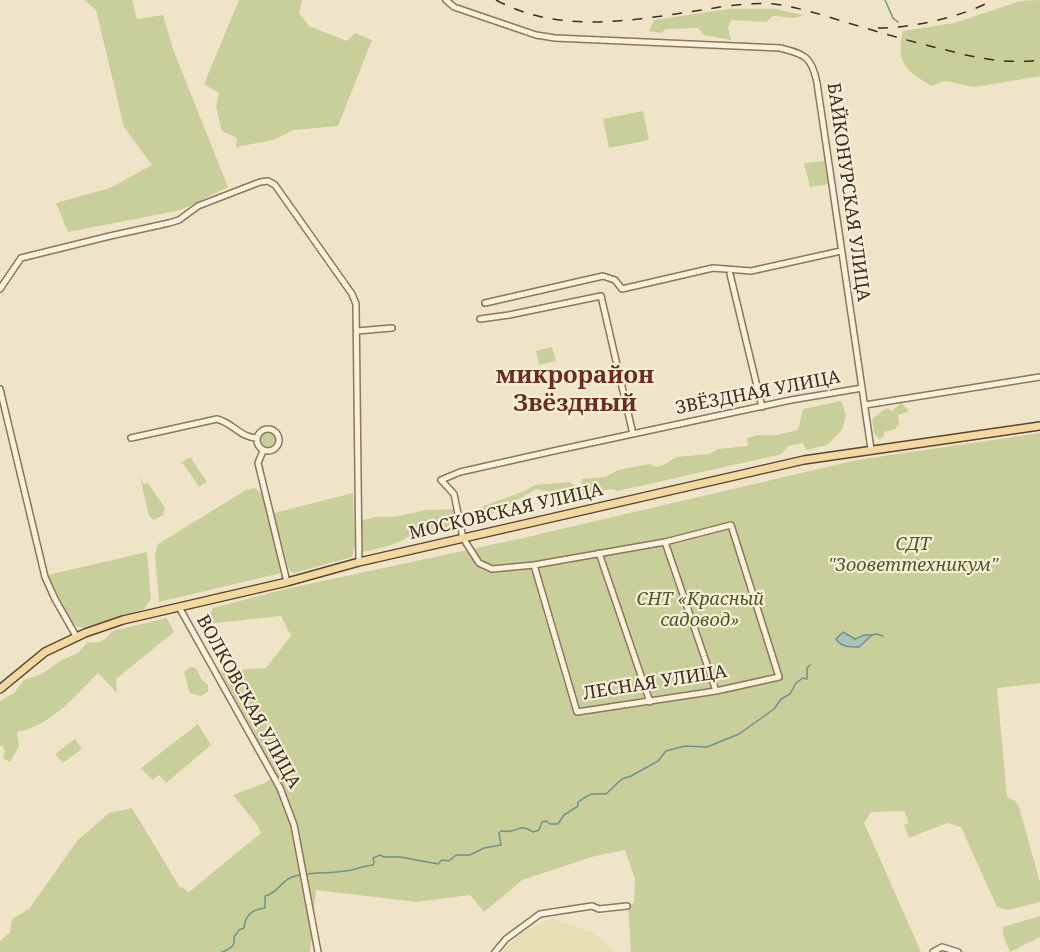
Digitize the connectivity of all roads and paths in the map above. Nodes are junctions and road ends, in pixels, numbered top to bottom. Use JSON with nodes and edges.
{"nodes":[{"id":1,"x":446,"y":0,"type":"edge"},
{"id":2,"x":841,"y":251,"type":"junction"},
{"id":3,"x":730,"y":274,"type":"dead end"},
{"id":4,"x":0,"y":289,"type":"edge"},
{"id":5,"x":485,"y":303,"type":"dead end"},
{"id":6,"x":480,"y":319,"type":"dead end"},
{"id":7,"x":392,"y":328,"type":"dead end"},
{"id":8,"x":357,"y":330,"type":"junction"},
{"id":9,"x":1040,"y":377,"type":"edge"},
{"id":10,"x":862,"y":388,"type":"junction"},
{"id":11,"x":0,"y":389,"type":"edge"},
{"id":12,"x":865,"y":405,"type":"junction"},
{"id":13,"x":762,"y":406,"type":"junction"},
{"id":14,"x":1040,"y":426,"type":"edge"},
{"id":15,"x":633,"y":434,"type":"junction"},
{"id":16,"x":130,"y":438,"type":"dead end"},
{"id":17,"x":257,"y":438,"type":"junction"},
{"id":18,"x":871,"y":449,"type":"junction"},
{"id":19,"x":263,"y":451,"type":"junction"},
{"id":20,"x":462,"y":538,"type":"junction"},
{"id":21,"x":665,"y":542,"type":"junction"},
{"id":22,"x":599,"y":553,"type":"junction"},
{"id":23,"x":359,"y":562,"type":"junction"},
{"id":24,"x":534,"y":565,"type":"junction"},
{"id":25,"x":287,"y":582,"type":"junction"},
{"id":26,"x":179,"y":607,"type":"junction"},
{"id":27,"x":76,"y":636,"type":"junction"},
{"id":28,"x":0,"y":689,"type":"edge"},
{"id":29,"x":716,"y":691,"type":"junction"},
{"id":30,"x":650,"y":702,"type":"junction"},
{"id":31,"x":627,"y":906,"type":"dead end"},
{"id":32,"x":318,"y":952,"type":"edge"},
{"id":33,"x":495,"y":952,"type":"edge"},
{"id":34,"x":933,"y":952,"type":"edge"},
{"id":35,"x":958,"y":952,"type":"edge"}],
"edges":[{"from":1,"to":2,"type":"street","name":"БАЙКОНУРСКАЯ УЛИЦА"},
{"from":2,"to":5,"type":"street"},
{"from":2,"to":10,"type":"street","name":"БАЙКОНУРСКАЯ УЛИЦА"},
{"from":3,"to":13,"type":"street"},
{"from":4,"to":8,"type":"street"},
{"from":6,"to":15,"type":"street"},
{"from":7,"to":8,"type":"street"},
{"from":8,"to":23,"type":"street"},
{"from":9,"to":12,"type":"street"},
{"from":10,"to":12,"type":"street","name":"БАЙКОНУРСКАЯ УЛИЦА"},
{"from":10,"to":13,"type":"street","name":"ЗВЁЗДНАЯ УЛИЦА"},
{"from":11,"to":27,"type":"street"},
{"from":12,"to":18,"type":"street","name":"БАЙКОНУРСКАЯ УЛИЦА"},
{"from":13,"to":15,"type":"street","name":"ЗВЁЗДНАЯ УЛИЦА"},
{"from":14,"to":18,"type":"main road","name":"МОСКОВСКАЯ УЛИЦА"},
{"from":15,"to":20,"type":"street","name":"ЗВЁЗДНАЯ УЛИЦА"},
{"from":16,"to":17,"type":"street"},
{"from":17,"to":19,"type":"street"},
{"from":17,"to":19,"type":"street"},
{"from":18,"to":20,"type":"main road","name":"МОСКОВСКАЯ УЛИЦА"},
{"from":19,"to":25,"type":"street"},
{"from":20,"to":23,"type":"main road","name":"МОСКОВСКАЯ УЛИЦА"},
{"from":20,"to":24,"type":"street"},
{"from":21,"to":22,"type":"street"},
{"from":21,"to":29,"type":"street"},
{"from":21,"to":29,"type":"street","name":"ЛЕСНАЯ УЛИЦА"},
{"from":22,"to":24,"type":"street"},
{"from":22,"to":30,"type":"street"},
{"from":23,"to":25,"type":"main road","name":"МОСКОВСКАЯ УЛИЦА"},
{"from":24,"to":30,"type":"street","name":"ЛЕСНАЯ УЛИЦА"},
{"from":25,"to":26,"type":"main road","name":"МОСКОВСКАЯ УЛИЦА"},
{"from":26,"to":27,"type":"main road","name":"МОСКОВСКАЯ УЛИЦА"},
{"from":26,"to":32,"type":"street","name":"ВОЛКОВСКАЯ УЛИЦА"},
{"from":27,"to":28,"type":"main road","name":"МОСКОВСКАЯ УЛИЦА"},
{"from":29,"to":30,"type":"street","name":"ЛЕСНАЯ УЛИЦА"},
{"from":31,"to":33,"type":"street"},
{"from":34,"to":35,"type":"street"}]}
